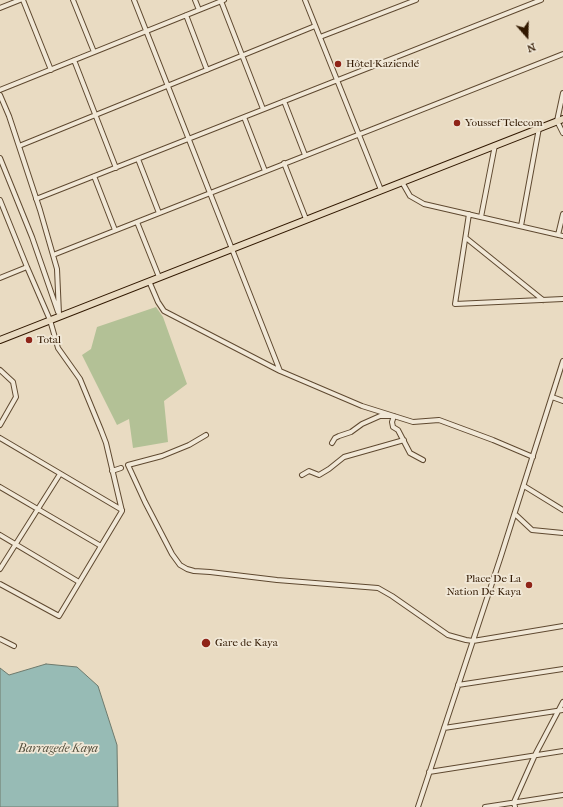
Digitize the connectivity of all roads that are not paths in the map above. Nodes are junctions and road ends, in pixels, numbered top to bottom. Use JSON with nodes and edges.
{"nodes":[{"id":1,"x":21,"y":0,"type":"edge"},
{"id":2,"x":73,"y":0,"type":"edge"},
{"id":3,"x":134,"y":0,"type":"edge"},
{"id":4,"x":195,"y":0,"type":"edge"},
{"id":5,"x":306,"y":0,"type":"edge"},
{"id":6,"x":416,"y":0,"type":"edge"},
{"id":7,"x":541,"y":0,"type":"edge"},
{"id":8,"x":222,"y":1,"type":"edge"},
{"id":9,"x":0,"y":8,"type":"edge"},
{"id":10,"x":199,"y":10,"type":"junction"},
{"id":11,"x":186,"y":15,"type":"junction"},
{"id":12,"x":316,"y":26,"type":"junction"},
{"id":13,"x":146,"y":31,"type":"junction"},
{"id":14,"x":320,"y":37,"type":"junction"},
{"id":15,"x":94,"y":52,"type":"junction"},
{"id":16,"x":563,"y":54,"type":"edge"},
{"id":17,"x":242,"y":56,"type":"junction"},
{"id":18,"x":74,"y":60,"type":"junction"},
{"id":19,"x":51,"y":70,"type":"junction"},
{"id":20,"x":207,"y":70,"type":"junction"},
{"id":21,"x":337,"y":80,"type":"junction"},
{"id":22,"x":167,"y":86,"type":"junction"},
{"id":23,"x":0,"y":90,"type":"edge"},
{"id":24,"x":563,"y":93,"type":"edge"},
{"id":25,"x":0,"y":95,"type":"edge"},
{"id":26,"x":284,"y":101,"type":"junction"},
{"id":27,"x":263,"y":109,"type":"junction"},
{"id":28,"x":95,"y":115,"type":"junction"},
{"id":29,"x":244,"y":117,"type":"junction"},
{"id":30,"x":560,"y":120,"type":"edge"},
{"id":31,"x":539,"y":128,"type":"junction"},
{"id":32,"x":563,"y":133,"type":"edge"},
{"id":33,"x":358,"y":134,"type":"junction"},
{"id":34,"x":188,"y":139,"type":"junction"},
{"id":35,"x":495,"y":145,"type":"junction"},
{"id":36,"x":19,"y":146,"type":"junction"},
{"id":37,"x":305,"y":154,"type":"junction"},
{"id":38,"x":0,"y":158,"type":"edge"},
{"id":39,"x":138,"y":159,"type":"junction"},
{"id":40,"x":284,"y":163,"type":"junction"},
{"id":41,"x":116,"y":168,"type":"junction"},
{"id":42,"x":265,"y":171,"type":"junction"},
{"id":43,"x":94,"y":176,"type":"junction"},
{"id":44,"x":402,"y":182,"type":"junction"},
{"id":45,"x":381,"y":190,"type":"junction"},
{"id":46,"x":209,"y":193,"type":"junction"},
{"id":47,"x":36,"y":199,"type":"junction"},
{"id":48,"x":0,"y":200,"type":"edge"},
{"id":49,"x":159,"y":213,"type":"junction"},
{"id":50,"x":469,"y":214,"type":"junction"},
{"id":51,"x":563,"y":214,"type":"edge"},
{"id":52,"x":480,"y":217,"type":"junction"},
{"id":53,"x":306,"y":219,"type":"junction"},
{"id":54,"x":137,"y":222,"type":"junction"},
{"id":55,"x":521,"y":226,"type":"junction"},
{"id":56,"x":115,"y":230,"type":"junction"},
{"id":57,"x":558,"y":235,"type":"junction"},
{"id":58,"x":563,"y":236,"type":"edge"},
{"id":59,"x":466,"y":238,"type":"junction"},
{"id":60,"x":230,"y":249,"type":"junction"},
{"id":61,"x":53,"y":255,"type":"junction"},
{"id":62,"x":26,"y":267,"type":"junction"},
{"id":63,"x":159,"y":277,"type":"junction"},
{"id":64,"x":0,"y":278,"type":"edge"},
{"id":65,"x":149,"y":281,"type":"junction"},
{"id":66,"x":563,"y":299,"type":"edge"},
{"id":67,"x":543,"y":300,"type":"junction"},
{"id":68,"x":60,"y":315,"type":"junction"},
{"id":69,"x":50,"y":320,"type":"junction"},
{"id":70,"x":0,"y":340,"type":"edge"},
{"id":71,"x":563,"y":361,"type":"edge"},
{"id":72,"x":0,"y":370,"type":"edge"},
{"id":73,"x":280,"y":371,"type":"junction"},
{"id":74,"x":552,"y":397,"type":"junction"},
{"id":75,"x":563,"y":401,"type":"edge"},
{"id":76,"x":394,"y":416,"type":"junction"},
{"id":77,"x":0,"y":425,"type":"edge"},
{"id":78,"x":206,"y":435,"type":"dead end"},
{"id":79,"x":0,"y":438,"type":"edge"},
{"id":80,"x":404,"y":440,"type":"junction"},
{"id":81,"x":332,"y":443,"type":"dead end"},
{"id":82,"x":533,"y":457,"type":"junction"},
{"id":83,"x":423,"y":460,"type":"dead end"},
{"id":84,"x":121,"y":468,"type":"dead end"},
{"id":85,"x":112,"y":471,"type":"junction"},
{"id":86,"x":60,"y":474,"type":"junction"},
{"id":87,"x":302,"y":475,"type":"dead end"},
{"id":88,"x":524,"y":486,"type":"junction"},
{"id":89,"x":0,"y":487,"type":"edge"},
{"id":90,"x":38,"y":509,"type":"junction"},
{"id":91,"x":122,"y":510,"type":"junction"},
{"id":92,"x":563,"y":510,"type":"edge"},
{"id":93,"x":516,"y":515,"type":"dead end"},
{"id":94,"x":563,"y":533,"type":"edge"},
{"id":95,"x":0,"y":536,"type":"edge"},
{"id":96,"x":15,"y":544,"type":"junction"},
{"id":97,"x":101,"y":546,"type":"junction"},
{"id":98,"x":0,"y":569,"type":"edge"},
{"id":99,"x":79,"y":582,"type":"junction"},
{"id":100,"x":0,"y":584,"type":"edge"},
{"id":101,"x":563,"y":626,"type":"edge"},
{"id":102,"x":0,"y":639,"type":"edge"},
{"id":103,"x":473,"y":640,"type":"junction"},
{"id":104,"x":14,"y":646,"type":"dead end"},
{"id":105,"x":563,"y":669,"type":"edge"},
{"id":106,"x":458,"y":685,"type":"junction"},
{"id":107,"x":563,"y":702,"type":"edge"},
{"id":108,"x":561,"y":711,"type":"edge"},
{"id":109,"x":444,"y":728,"type":"junction"},
{"id":110,"x":563,"y":751,"type":"edge"},
{"id":111,"x":535,"y":755,"type":"junction"},
{"id":112,"x":429,"y":772,"type":"junction"},
{"id":113,"x":563,"y":795,"type":"edge"},
{"id":114,"x":515,"y":805,"type":"edge"},
{"id":115,"x":418,"y":807,"type":"edge"},
{"id":116,"x":485,"y":807,"type":"edge"}],
"edges":[{"from":1,"to":9,"type":"street"},
{"from":1,"to":19,"type":"street"},
{"from":2,"to":15,"type":"street"},
{"from":3,"to":13,"type":"street"},
{"from":4,"to":10,"type":"street"},
{"from":5,"to":12,"type":"street"},
{"from":6,"to":14,"type":"street"},
{"from":7,"to":21,"type":"street"},
{"from":8,"to":10,"type":"street"},
{"from":8,"to":17,"type":"street"},
{"from":10,"to":11,"type":"street"},
{"from":11,"to":13,"type":"street"},
{"from":11,"to":20,"type":"street"},
{"from":12,"to":14,"type":"street"},
{"from":12,"to":17,"type":"street"},
{"from":13,"to":15,"type":"street"},
{"from":13,"to":22,"type":"street"},
{"from":14,"to":21,"type":"street"},
{"from":15,"to":18,"type":"street"},
{"from":16,"to":33,"type":"street"},
{"from":17,"to":20,"type":"street"},
{"from":17,"to":27,"type":"street"},
{"from":18,"to":19,"type":"street"},
{"from":18,"to":28,"type":"street"},
{"from":19,"to":23,"type":"street"},
{"from":20,"to":22,"type":"street"},
{"from":21,"to":26,"type":"street"},
{"from":21,"to":33,"type":"street"},
{"from":22,"to":28,"type":"street"},
{"from":22,"to":34,"type":"street"},
{"from":24,"to":30,"type":"street"},
{"from":25,"to":36,"type":"street"},
{"from":26,"to":27,"type":"street"},
{"from":26,"to":37,"type":"street"},
{"from":27,"to":29,"type":"street"},
{"from":28,"to":36,"type":"street"},
{"from":28,"to":41,"type":"street"},
{"from":29,"to":34,"type":"street"},
{"from":29,"to":42,"type":"street"},
{"from":30,"to":31,"type":"main road"},
{"from":30,"to":32,"type":"street"},
{"from":31,"to":35,"type":"main road"},
{"from":31,"to":55,"type":"street"},
{"from":33,"to":37,"type":"street"},
{"from":33,"to":45,"type":"street"},
{"from":34,"to":39,"type":"street"},
{"from":34,"to":46,"type":"street"},
{"from":35,"to":44,"type":"main road"},
{"from":35,"to":52,"type":"street"},
{"from":36,"to":47,"type":"street"},
{"from":37,"to":40,"type":"street"},
{"from":38,"to":68,"type":"street"},
{"from":39,"to":41,"type":"street"},
{"from":39,"to":49,"type":"street"},
{"from":40,"to":42,"type":"street"},
{"from":40,"to":53,"type":"street"},
{"from":41,"to":43,"type":"street"},
{"from":42,"to":46,"type":"street"},
{"from":43,"to":47,"type":"street"},
{"from":43,"to":56,"type":"street"},
{"from":44,"to":45,"type":"main road"},
{"from":44,"to":50,"type":"street"},
{"from":45,"to":53,"type":"main road"},
{"from":46,"to":49,"type":"street"},
{"from":46,"to":60,"type":"street"},
{"from":47,"to":61,"type":"street"},
{"from":48,"to":62,"type":"street"},
{"from":49,"to":54,"type":"street"},
{"from":50,"to":52,"type":"street"},
{"from":50,"to":59,"type":"street"},
{"from":51,"to":57,"type":"street"},
{"from":52,"to":55,"type":"street"},
{"from":53,"to":60,"type":"main road"},
{"from":54,"to":56,"type":"street"},
{"from":54,"to":63,"type":"street"},
{"from":55,"to":57,"type":"street"},
{"from":56,"to":61,"type":"street"},
{"from":57,"to":58,"type":"street"},
{"from":59,"to":67,"type":"street"},
{"from":59,"to":67,"type":"street"},
{"from":60,"to":63,"type":"main road"},
{"from":60,"to":73,"type":"street"},
{"from":61,"to":68,"type":"street"},
{"from":62,"to":64,"type":"street"},
{"from":62,"to":69,"type":"street"},
{"from":63,"to":65,"type":"main road"},
{"from":65,"to":68,"type":"main road"},
{"from":65,"to":73,"type":"street"},
{"from":66,"to":67,"type":"street"},
{"from":68,"to":69,"type":"main road"},
{"from":69,"to":70,"type":"main road"},
{"from":69,"to":85,"type":"street"},
{"from":71,"to":74,"type":"street"},
{"from":72,"to":77,"type":"street"},
{"from":73,"to":76,"type":"street"},
{"from":74,"to":75,"type":"street"},
{"from":74,"to":82,"type":"street"},
{"from":76,"to":80,"type":"street"},
{"from":76,"to":81,"type":"street"},
{"from":76,"to":82,"type":"street"},
{"from":78,"to":103,"type":"street"},
{"from":79,"to":86,"type":"street"},
{"from":80,"to":83,"type":"street"},
{"from":80,"to":87,"type":"street"},
{"from":82,"to":88,"type":"street"},
{"from":84,"to":85,"type":"street"},
{"from":85,"to":91,"type":"street"},
{"from":86,"to":90,"type":"street"},
{"from":86,"to":91,"type":"street"},
{"from":88,"to":92,"type":"street"},
{"from":88,"to":103,"type":"street"},
{"from":89,"to":90,"type":"street"},
{"from":90,"to":96,"type":"street"},
{"from":90,"to":97,"type":"street"},
{"from":91,"to":97,"type":"street"},
{"from":93,"to":94,"type":"street"},
{"from":95,"to":96,"type":"street"},
{"from":96,"to":98,"type":"street"},
{"from":96,"to":99,"type":"street"},
{"from":97,"to":99,"type":"street"},
{"from":99,"to":100,"type":"street"},
{"from":101,"to":103,"type":"street"},
{"from":102,"to":104,"type":"street"},
{"from":103,"to":106,"type":"street"},
{"from":105,"to":106,"type":"street"},
{"from":106,"to":109,"type":"street"},
{"from":107,"to":108,"type":"street"},
{"from":108,"to":109,"type":"street"},
{"from":108,"to":111,"type":"street"},
{"from":109,"to":112,"type":"street"},
{"from":110,"to":111,"type":"street"},
{"from":111,"to":112,"type":"street"},
{"from":111,"to":114,"type":"street"},
{"from":112,"to":115,"type":"street"},
{"from":113,"to":114,"type":"street"},
{"from":114,"to":116,"type":"street"}]}
